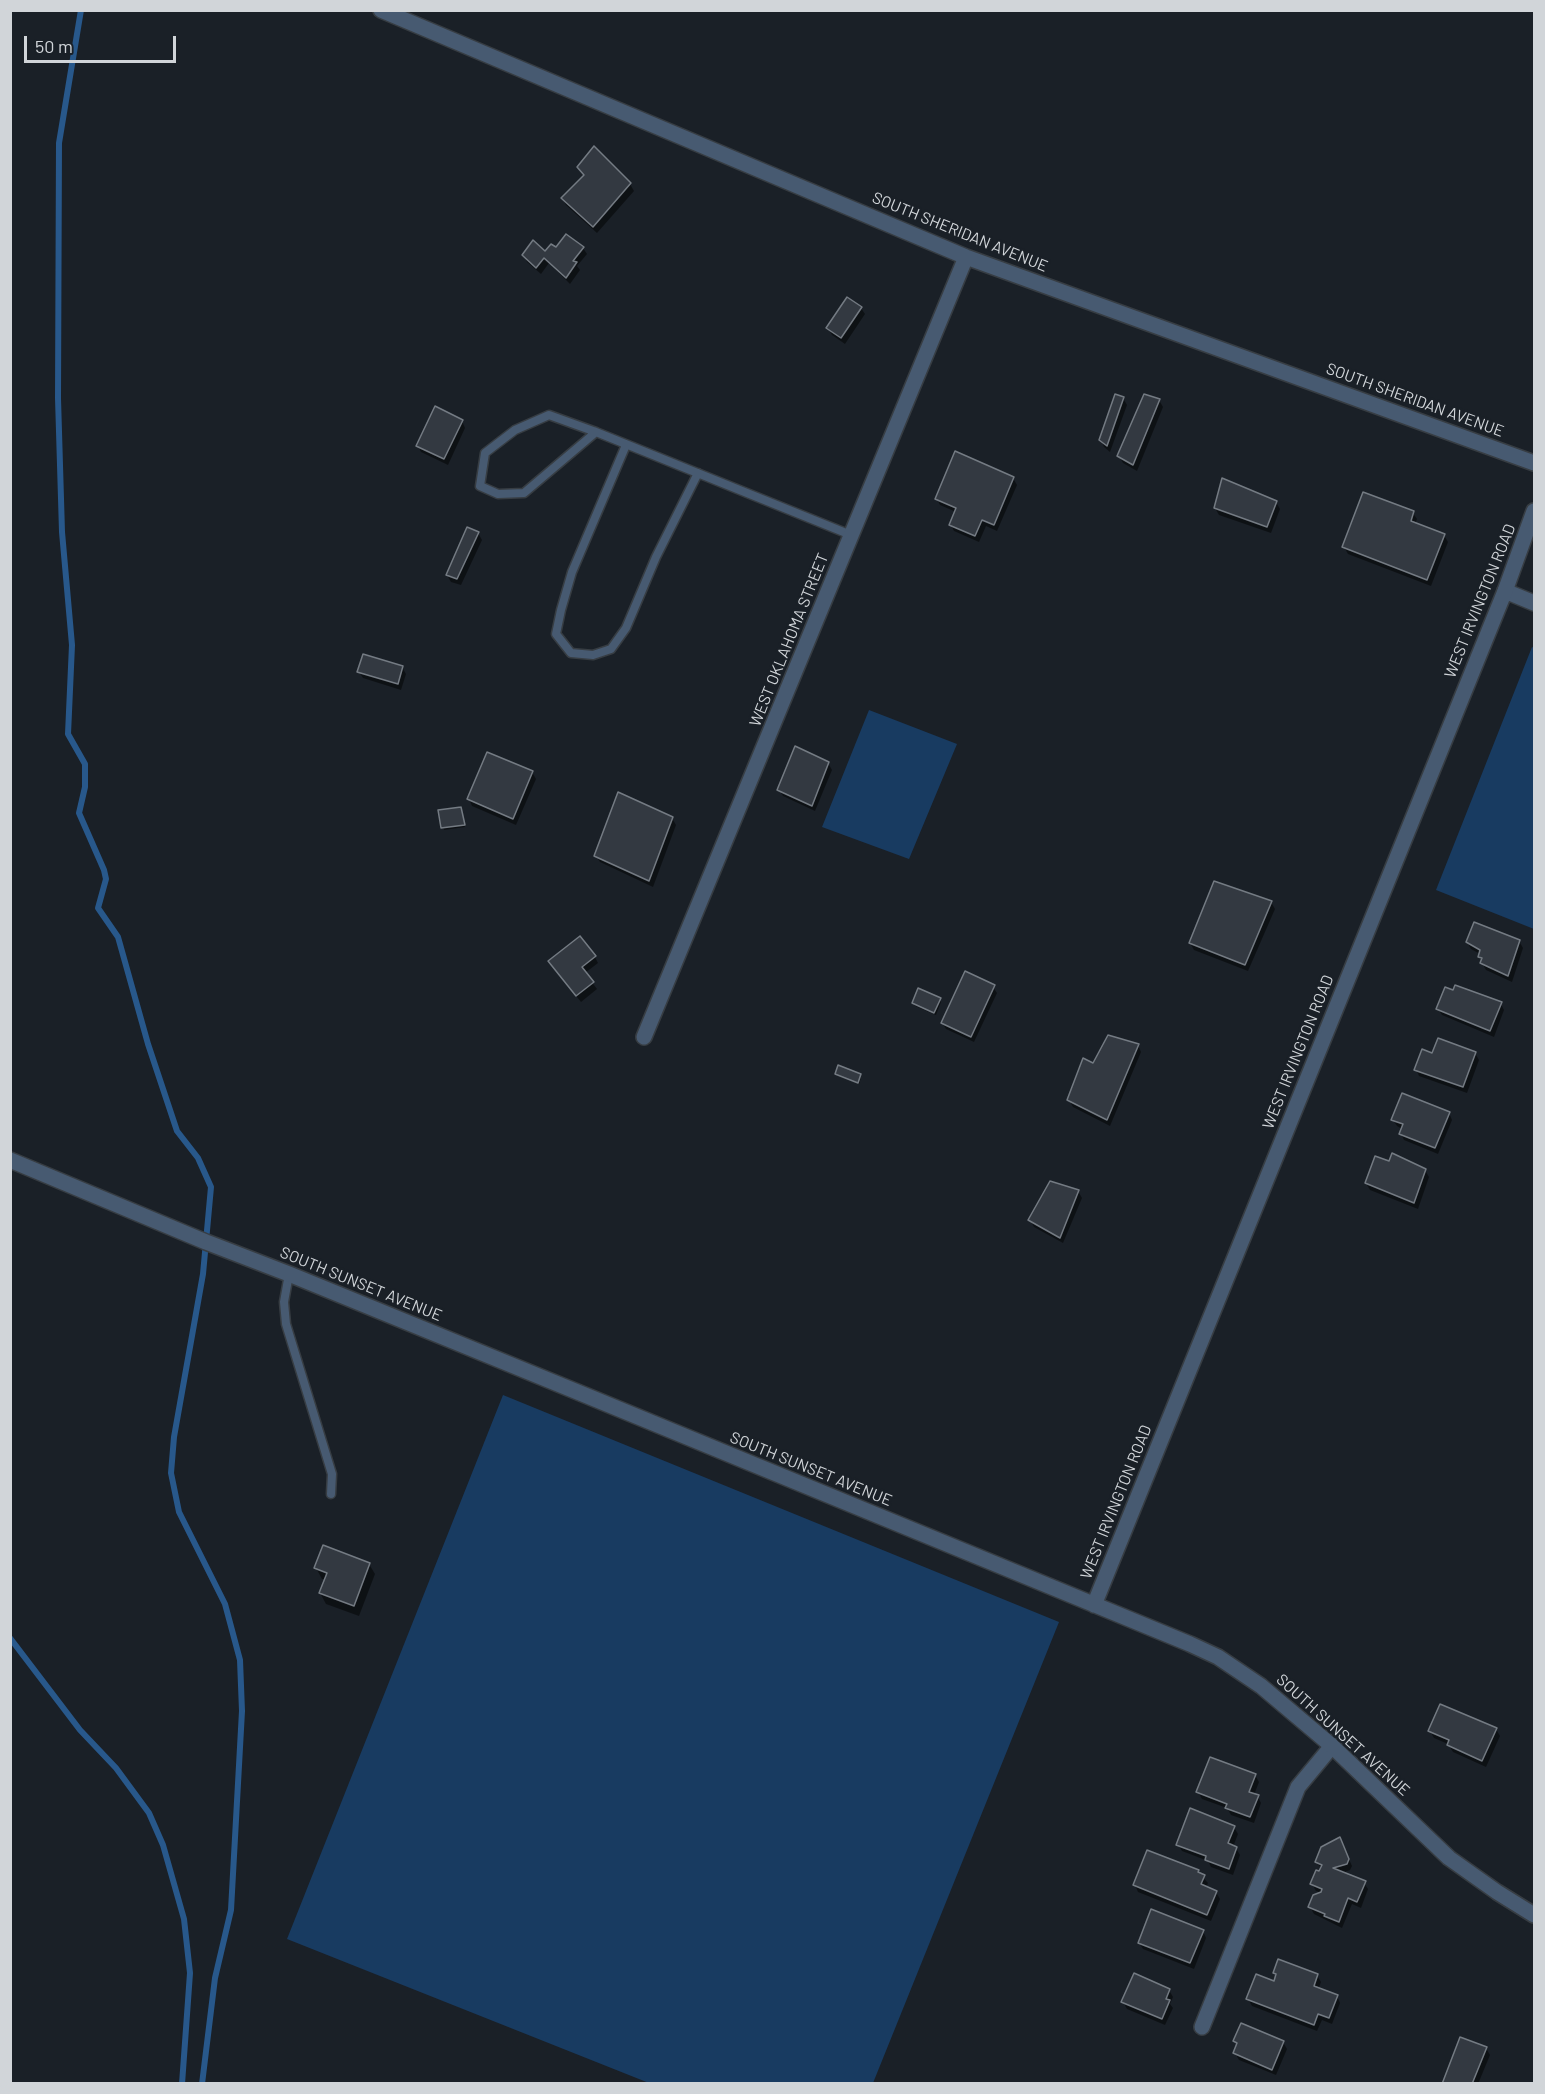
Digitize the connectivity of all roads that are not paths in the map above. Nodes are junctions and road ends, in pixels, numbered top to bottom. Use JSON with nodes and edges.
{"nodes":[{"id":1,"x":381,"y":10,"type":"edge"},
{"id":2,"x":966,"y":257,"type":"junction"},
{"id":3,"x":596,"y":432,"type":"junction"},
{"id":4,"x":626,"y":445,"type":"junction"},
{"id":5,"x":1534,"y":463,"type":"edge"},
{"id":6,"x":698,"y":473,"type":"junction"},
{"id":7,"x":1534,"y":511,"type":"edge"},
{"id":8,"x":851,"y":535,"type":"junction"},
{"id":9,"x":1504,"y":591,"type":"junction"},
{"id":10,"x":1534,"y":603,"type":"edge"},
{"id":11,"x":644,"y":1037,"type":"dead end"},
{"id":12,"x":10,"y":1160,"type":"edge"},
{"id":13,"x":290,"y":1274,"type":"junction"},
{"id":14,"x":331,"y":1494,"type":"dead end"},
{"id":15,"x":1094,"y":1605,"type":"junction"},
{"id":16,"x":1332,"y":1746,"type":"junction"},
{"id":17,"x":1534,"y":1915,"type":"edge"},
{"id":18,"x":1202,"y":2027,"type":"dead end"}],
"edges":[{"from":1,"to":2,"type":"street","name":"SOUTH SHERIDAN AVENUE"},
{"from":2,"to":5,"type":"street","name":"SOUTH SHERIDAN AVENUE"},
{"from":2,"to":8,"type":"street","name":"WEST OKLAHOMA STREET"},
{"from":3,"to":3,"type":"lane"},
{"from":3,"to":4,"type":"lane"},
{"from":4,"to":6,"type":"lane"},
{"from":4,"to":6,"type":"lane"},
{"from":6,"to":8,"type":"lane"},
{"from":7,"to":9,"type":"street","name":"WEST IRVINGTON ROAD"},
{"from":8,"to":11,"type":"street","name":"WEST OKLAHOMA STREET"},
{"from":9,"to":10,"type":"street"},
{"from":9,"to":15,"type":"street","name":"WEST IRVINGTON ROAD"},
{"from":12,"to":13,"type":"street","name":"SOUTH SUNSET AVENUE"},
{"from":13,"to":14,"type":"lane"},
{"from":13,"to":15,"type":"street","name":"SOUTH SUNSET AVENUE"},
{"from":15,"to":16,"type":"street","name":"SOUTH SUNSET AVENUE"},
{"from":16,"to":17,"type":"street","name":"SOUTH SUNSET AVENUE"},
{"from":16,"to":18,"type":"street"}]}
